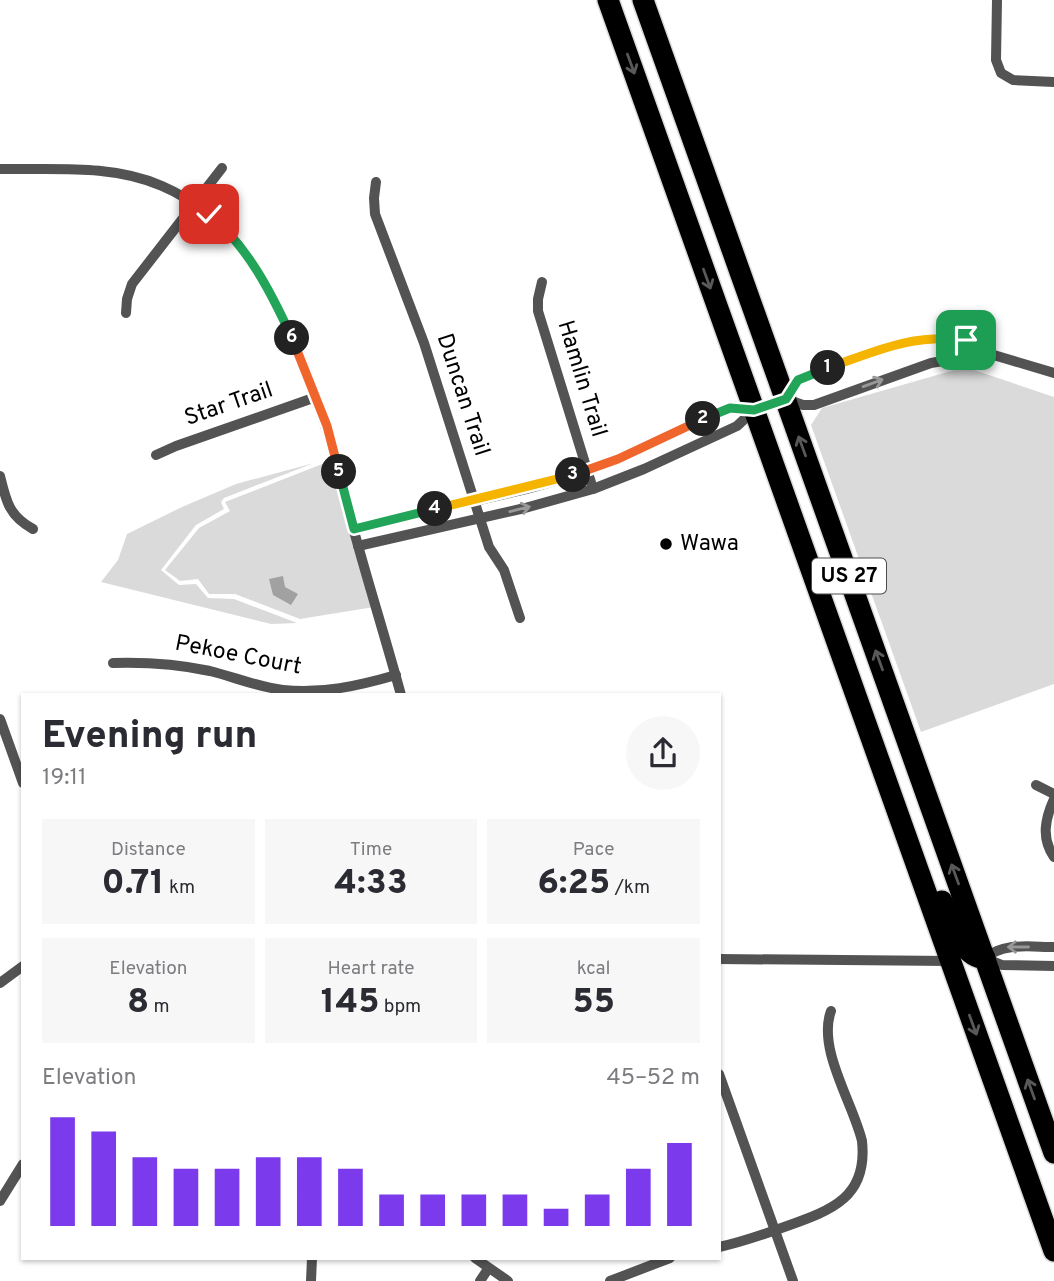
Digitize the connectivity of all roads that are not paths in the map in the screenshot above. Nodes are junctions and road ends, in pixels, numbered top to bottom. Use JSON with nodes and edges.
{"nodes":[{"id":1,"x":608,"y":0,"type":"edge"},
{"id":2,"x":643,"y":0,"type":"edge"},
{"id":3,"x":997,"y":0,"type":"edge"},
{"id":4,"x":1054,"y":82,"type":"edge"},
{"id":5,"x":222,"y":168,"type":"dead end"},
{"id":6,"x":0,"y":169,"type":"edge"},
{"id":7,"x":376,"y":182,"type":"dead end"},
{"id":8,"x":194,"y":203,"type":"junction"},
{"id":9,"x":542,"y":282,"type":"dead end"},
{"id":10,"x":126,"y":313,"type":"dead end"},
{"id":11,"x":982,"y":351,"type":"junction"},
{"id":12,"x":1054,"y":373,"type":"edge"},
{"id":13,"x":316,"y":397,"type":"junction"},
{"id":14,"x":786,"y":399,"type":"junction"},
{"id":15,"x":754,"y":410,"type":"junction"},
{"id":16,"x":156,"y":455,"type":"dead end"},
{"id":17,"x":587,"y":471,"type":"junction"},
{"id":18,"x":0,"y":476,"type":"edge"},
{"id":19,"x":593,"y":489,"type":"junction"},
{"id":20,"x":474,"y":500,"type":"junction"},
{"id":21,"x":479,"y":518,"type":"junction"},
{"id":22,"x":33,"y":529,"type":"dead end"},
{"id":23,"x":354,"y":529,"type":"junction"},
{"id":24,"x":358,"y":546,"type":"junction"},
{"id":25,"x":520,"y":618,"type":"dead end"},
{"id":26,"x":113,"y":663,"type":"dead end"},
{"id":27,"x":396,"y":675,"type":"junction"},
{"id":28,"x":400,"y":693,"type":"edge"},
{"id":29,"x":0,"y":719,"type":"edge"},
{"id":30,"x":869,"y":732,"type":"junction"},
{"id":31,"x":21,"y":777,"type":"edge"},
{"id":32,"x":1037,"y":785,"type":"dead end"},
{"id":33,"x":1054,"y":796,"type":"edge"},
{"id":34,"x":1054,"y":857,"type":"edge"},
{"id":35,"x":1054,"y":947,"type":"edge"},
{"id":36,"x":985,"y":958,"type":"junction"},
{"id":37,"x":721,"y":959,"type":"edge"},
{"id":38,"x":950,"y":961,"type":"junction"},
{"id":39,"x":1054,"y":966,"type":"edge"},
{"id":40,"x":21,"y":967,"type":"edge"},
{"id":41,"x":0,"y":983,"type":"edge"},
{"id":42,"x":831,"y":1011,"type":"dead end"},
{"id":43,"x":721,"y":1080,"type":"edge"},
{"id":44,"x":1009,"y":1124,"type":"junction"},
{"id":45,"x":1054,"y":1153,"type":"edge"},
{"id":46,"x":21,"y":1167,"type":"edge"},
{"id":47,"x":0,"y":1200,"type":"edge"},
{"id":48,"x":1054,"y":1220,"type":"edge"},
{"id":49,"x":775,"y":1230,"type":"junction"},
{"id":50,"x":721,"y":1246,"type":"edge"},
{"id":51,"x":1054,"y":1251,"type":"edge"},
{"id":52,"x":313,"y":1260,"type":"edge"},
{"id":53,"x":477,"y":1260,"type":"edge"},
{"id":54,"x":663,"y":1260,"type":"edge"},
{"id":55,"x":488,"y":1269,"type":"junction"},
{"id":56,"x":311,"y":1281,"type":"edge"},
{"id":57,"x":480,"y":1281,"type":"edge"},
{"id":58,"x":508,"y":1281,"type":"edge"},
{"id":59,"x":610,"y":1281,"type":"edge"},
{"id":60,"x":793,"y":1281,"type":"edge"}],
"edges":[{"from":1,"to":15,"type":"highway","number":"US 27","one_way":true},
{"from":2,"to":14,"type":"highway","number":"US 27"},
{"from":3,"to":4,"type":"street"},
{"from":5,"to":8,"type":"street"},
{"from":6,"to":8,"type":"street"},
{"from":7,"to":20,"type":"street","name":"Duncan Trail"},
{"from":8,"to":10,"type":"street"},
{"from":8,"to":13,"type":"street"},
{"from":9,"to":17,"type":"street","name":"Hamlin Trail"},
{"from":11,"to":12,"type":"street"},
{"from":14,"to":11,"type":"street","one_way":true},
{"from":11,"to":14,"type":"street"},
{"from":13,"to":16,"type":"street","name":"Star Trail"},
{"from":13,"to":23,"type":"street"},
{"from":14,"to":15,"type":"street"},
{"from":36,"to":14,"type":"highway","number":"US 27","one_way":true},
{"from":15,"to":17,"type":"street"},
{"from":15,"to":19,"type":"street"},
{"from":15,"to":30,"type":"highway","number":"US 27"},
{"from":17,"to":19,"type":"street","name":"Hamlin Trail"},
{"from":17,"to":20,"type":"street"},
{"from":18,"to":22,"type":"street"},
{"from":21,"to":19,"type":"street","one_way":true},
{"from":20,"to":21,"type":"street","name":"Duncan Trail"},
{"from":20,"to":23,"type":"street"},
{"from":21,"to":24,"type":"street"},
{"from":21,"to":25,"type":"street","name":"Duncan Trail"},
{"from":23,"to":24,"type":"street"},
{"from":24,"to":27,"type":"street"},
{"from":26,"to":27,"type":"street","name":"Pekoe Court"},
{"from":27,"to":28,"type":"street"},
{"from":29,"to":31,"type":"street"},
{"from":30,"to":36,"type":"highway"},
{"from":30,"to":38,"type":"highway","number":"US 27"},
{"from":32,"to":33,"type":"street"},
{"from":33,"to":34,"type":"street"},
{"from":35,"to":36,"type":"street","one_way":true},
{"from":36,"to":39,"type":"street"},
{"from":45,"to":36,"type":"highway","number":"US 27","one_way":true},
{"from":37,"to":38,"type":"street"},
{"from":38,"to":44,"type":"highway","number":"US 27","one_way":true},
{"from":40,"to":41,"type":"street"},
{"from":42,"to":49,"type":"street"},
{"from":43,"to":49,"type":"street"},
{"from":44,"to":48,"type":"highway"},
{"from":44,"to":51,"type":"highway","number":"US 27"},
{"from":46,"to":47,"type":"street"},
{"from":49,"to":50,"type":"street"},
{"from":49,"to":60,"type":"street"},
{"from":52,"to":56,"type":"street"},
{"from":53,"to":55,"type":"street"},
{"from":54,"to":59,"type":"street"},
{"from":55,"to":57,"type":"street"},
{"from":55,"to":58,"type":"street"}]}
